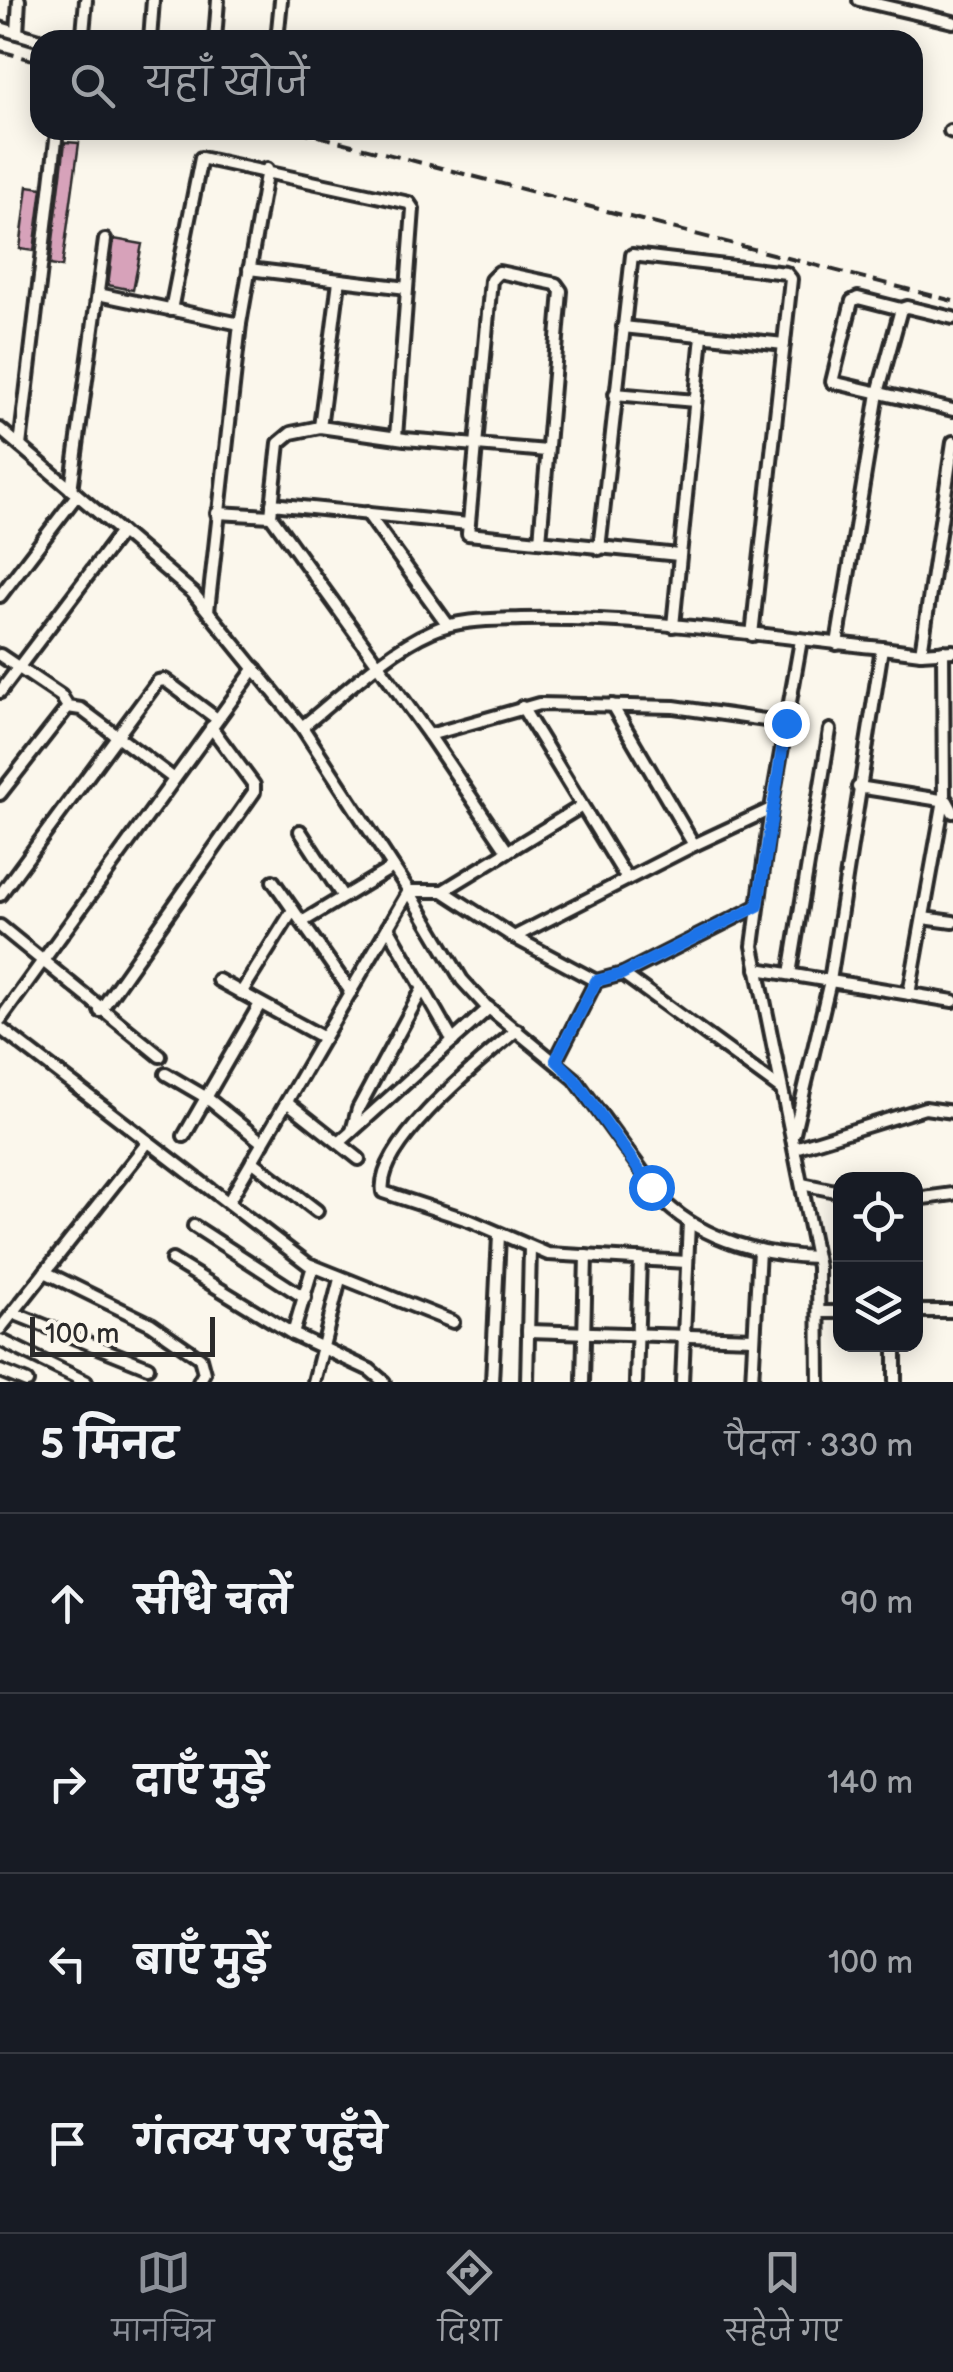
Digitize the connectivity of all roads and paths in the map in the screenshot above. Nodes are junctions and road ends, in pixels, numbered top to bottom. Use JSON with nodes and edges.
{"nodes":[{"id":1,"x":19,"y":0,"type":"edge"},
{"id":2,"x":86,"y":0,"type":"edge"},
{"id":3,"x":153,"y":0,"type":"edge"},
{"id":4,"x":218,"y":0,"type":"edge"},
{"id":5,"x":281,"y":0,"type":"edge"},
{"id":6,"x":865,"y":1,"type":"edge"},
{"id":7,"x":953,"y":22,"type":"edge"},
{"id":8,"x":0,"y":28,"type":"edge"},
{"id":9,"x":83,"y":30,"type":"edge"},
{"id":10,"x":151,"y":30,"type":"edge"},
{"id":11,"x":216,"y":30,"type":"edge"},
{"id":12,"x":277,"y":30,"type":"edge"},
{"id":13,"x":17,"y":33,"type":"junction"},
{"id":14,"x":30,"y":37,"type":"edge"},
{"id":15,"x":56,"y":140,"type":"dead end"},
{"id":16,"x":266,"y":170,"type":"junction"},
{"id":17,"x":105,"y":240,"type":"dead end"},
{"id":18,"x":249,"y":270,"type":"junction"},
{"id":19,"x":338,"y":281,"type":"junction"},
{"id":20,"x":407,"y":288,"type":"junction"},
{"id":21,"x":98,"y":294,"type":"junction"},
{"id":22,"x":901,"y":309,"type":"junction"},
{"id":23,"x":171,"y":310,"type":"junction"},
{"id":24,"x":953,"y":318,"type":"edge"},
{"id":25,"x":240,"y":324,"type":"junction"},
{"id":26,"x":623,"y":328,"type":"junction"},
{"id":27,"x":702,"y":336,"type":"junction"},
{"id":28,"x":784,"y":344,"type":"junction"},
{"id":29,"x":878,"y":393,"type":"junction"},
{"id":30,"x":615,"y":394,"type":"junction"},
{"id":31,"x":695,"y":401,"type":"junction"},
{"id":32,"x":953,"y":410,"type":"edge"},
{"id":33,"x":320,"y":426,"type":"junction"},
{"id":34,"x":0,"y":429,"type":"edge"},
{"id":35,"x":396,"y":438,"type":"junction"},
{"id":36,"x":20,"y":446,"type":"junction"},
{"id":37,"x":477,"y":446,"type":"junction"},
{"id":38,"x":952,"y":449,"type":"edge"},
{"id":39,"x":547,"y":451,"type":"junction"},
{"id":40,"x":74,"y":492,"type":"junction"},
{"id":41,"x":272,"y":510,"type":"junction"},
{"id":42,"x":367,"y":513,"type":"junction"},
{"id":43,"x":217,"y":514,"type":"junction"},
{"id":44,"x":468,"y":524,"type":"junction"},
{"id":45,"x":122,"y":532,"type":"junction"},
{"id":46,"x":540,"y":541,"type":"junction"},
{"id":47,"x":599,"y":549,"type":"junction"},
{"id":48,"x":679,"y":555,"type":"junction"},
{"id":49,"x":0,"y":596,"type":"edge"},
{"id":50,"x":208,"y":611,"type":"junction"},
{"id":51,"x":448,"y":625,"type":"junction"},
{"id":52,"x":673,"y":626,"type":"junction"},
{"id":53,"x":752,"y":635,"type":"junction"},
{"id":54,"x":801,"y":640,"type":"junction"},
{"id":55,"x":837,"y":644,"type":"junction"},
{"id":56,"x":882,"y":648,"type":"junction"},
{"id":57,"x":948,"y":651,"type":"edge"},
{"id":58,"x":921,"y":653,"type":"junction"},
{"id":59,"x":0,"y":656,"type":"edge"},
{"id":60,"x":379,"y":665,"type":"junction"},
{"id":61,"x":255,"y":668,"type":"junction"},
{"id":62,"x":18,"y":669,"type":"junction"},
{"id":63,"x":0,"y":692,"type":"edge"},
{"id":64,"x":612,"y":705,"type":"junction"},
{"id":65,"x":68,"y":706,"type":"junction"},
{"id":66,"x":522,"y":707,"type":"junction"},
{"id":67,"x":214,"y":723,"type":"junction"},
{"id":68,"x":786,"y":723,"type":"junction"},
{"id":69,"x":302,"y":727,"type":"junction"},
{"id":70,"x":830,"y":730,"type":"dead end"},
{"id":71,"x":116,"y":734,"type":"junction"},
{"id":72,"x":429,"y":735,"type":"junction"},
{"id":73,"x":173,"y":778,"type":"junction"},
{"id":74,"x":858,"y":787,"type":"junction"},
{"id":75,"x":0,"y":794,"type":"edge"},
{"id":76,"x":944,"y":800,"type":"junction"},
{"id":77,"x":582,"y":806,"type":"junction"},
{"id":78,"x":772,"y":810,"type":"junction"},
{"id":79,"x":953,"y":812,"type":"edge"},
{"id":80,"x":300,"y":830,"type":"dead end"},
{"id":81,"x":694,"y":845,"type":"junction"},
{"id":82,"x":506,"y":850,"type":"junction"},
{"id":83,"x":393,"y":866,"type":"junction"},
{"id":84,"x":627,"y":879,"type":"junction"},
{"id":85,"x":272,"y":881,"type":"dead end"},
{"id":86,"x":442,"y":890,"type":"junction"},
{"id":87,"x":409,"y":891,"type":"junction"},
{"id":88,"x":0,"y":894,"type":"edge"},
{"id":89,"x":343,"y":897,"type":"junction"},
{"id":90,"x":758,"y":906,"type":"junction"},
{"id":91,"x":293,"y":910,"type":"junction"},
{"id":92,"x":923,"y":918,"type":"junction"},
{"id":93,"x":302,"y":922,"type":"junction"},
{"id":94,"x":953,"y":922,"type":"edge"},
{"id":95,"x":0,"y":926,"type":"edge"},
{"id":96,"x":388,"y":927,"type":"junction"},
{"id":97,"x":514,"y":937,"type":"junction"},
{"id":98,"x":43,"y":962,"type":"junction"},
{"id":99,"x":758,"y":968,"type":"junction"},
{"id":100,"x":622,"y":974,"type":"junction"},
{"id":101,"x":790,"y":974,"type":"junction"},
{"id":102,"x":218,"y":980,"type":"dead end"},
{"id":103,"x":596,"y":981,"type":"junction"},
{"id":104,"x":830,"y":981,"type":"junction"},
{"id":105,"x":423,"y":988,"type":"junction"},
{"id":106,"x":351,"y":992,"type":"junction"},
{"id":107,"x":241,"y":994,"type":"junction"},
{"id":108,"x":909,"y":994,"type":"junction"},
{"id":109,"x":953,"y":1001,"type":"edge"},
{"id":110,"x":260,"y":1004,"type":"junction"},
{"id":111,"x":490,"y":1008,"type":"junction"},
{"id":112,"x":100,"y":1011,"type":"junction"},
{"id":113,"x":0,"y":1020,"type":"edge"},
{"id":114,"x":0,"y":1028,"type":"edge"},
{"id":115,"x":517,"y":1030,"type":"junction"},
{"id":116,"x":324,"y":1038,"type":"junction"},
{"id":117,"x":453,"y":1040,"type":"junction"},
{"id":118,"x":160,"y":1056,"type":"dead end"},
{"id":119,"x":556,"y":1060,"type":"junction"},
{"id":120,"x":166,"y":1074,"type":"dead end"},
{"id":121,"x":782,"y":1090,"type":"junction"},
{"id":122,"x":206,"y":1098,"type":"junction"},
{"id":123,"x":287,"y":1102,"type":"junction"},
{"id":124,"x":953,"y":1112,"type":"edge"},
{"id":125,"x":351,"y":1132,"type":"junction"},
{"id":126,"x":184,"y":1136,"type":"dead end"},
{"id":127,"x":148,"y":1142,"type":"junction"},
{"id":128,"x":263,"y":1142,"type":"junction"},
{"id":129,"x":339,"y":1143,"type":"junction"},
{"id":130,"x":794,"y":1144,"type":"junction"},
{"id":131,"x":359,"y":1158,"type":"dead end"},
{"id":132,"x":252,"y":1161,"type":"junction"},
{"id":133,"x":802,"y":1184,"type":"junction"},
{"id":134,"x":833,"y":1191,"type":"edge"},
{"id":135,"x":953,"y":1194,"type":"edge"},
{"id":136,"x":923,"y":1198,"type":"edge"},
{"id":137,"x":229,"y":1201,"type":"junction"},
{"id":138,"x":316,"y":1211,"type":"dead end"},
{"id":139,"x":689,"y":1222,"type":"junction"},
{"id":140,"x":194,"y":1226,"type":"dead end"},
{"id":141,"x":499,"y":1234,"type":"junction"},
{"id":142,"x":530,"y":1248,"type":"junction"},
{"id":143,"x":758,"y":1250,"type":"junction"},
{"id":144,"x":586,"y":1256,"type":"junction"},
{"id":145,"x":816,"y":1257,"type":"junction"},
{"id":146,"x":640,"y":1259,"type":"junction"},
{"id":147,"x":172,"y":1260,"type":"dead end"},
{"id":148,"x":687,"y":1262,"type":"junction"},
{"id":149,"x":313,"y":1266,"type":"junction"},
{"id":150,"x":44,"y":1272,"type":"junction"},
{"id":151,"x":340,"y":1279,"type":"junction"},
{"id":152,"x":305,"y":1298,"type":"junction"},
{"id":153,"x":953,"y":1311,"type":"edge"},
{"id":154,"x":820,"y":1312,"type":"junction"},
{"id":155,"x":833,"y":1312,"type":"edge"},
{"id":156,"x":923,"y":1312,"type":"edge"},
{"id":157,"x":12,"y":1313,"type":"junction"},
{"id":158,"x":454,"y":1322,"type":"dead end"},
{"id":159,"x":0,"y":1329,"type":"edge"},
{"id":160,"x":528,"y":1332,"type":"junction"},
{"id":161,"x":293,"y":1334,"type":"junction"},
{"id":162,"x":584,"y":1334,"type":"junction"},
{"id":163,"x":637,"y":1336,"type":"junction"},
{"id":164,"x":684,"y":1337,"type":"junction"},
{"id":165,"x":754,"y":1338,"type":"junction"},
{"id":166,"x":0,"y":1340,"type":"edge"},
{"id":167,"x":322,"y":1345,"type":"junction"},
{"id":168,"x":896,"y":1352,"type":"edge"},
{"id":169,"x":148,"y":1367,"type":"dead end"},
{"id":170,"x":0,"y":1371,"type":"edge"},
{"id":171,"x":27,"y":1382,"type":"edge"},
{"id":172,"x":86,"y":1382,"type":"edge"},
{"id":173,"x":198,"y":1382,"type":"edge"},
{"id":174,"x":314,"y":1382,"type":"edge"},
{"id":175,"x":384,"y":1382,"type":"edge"},
{"id":176,"x":492,"y":1382,"type":"edge"},
{"id":177,"x":527,"y":1382,"type":"edge"},
{"id":178,"x":583,"y":1382,"type":"edge"},
{"id":179,"x":636,"y":1382,"type":"edge"},
{"id":180,"x":682,"y":1382,"type":"edge"},
{"id":181,"x":752,"y":1382,"type":"edge"},
{"id":182,"x":819,"y":1382,"type":"edge"},
{"id":183,"x":895,"y":1382,"type":"edge"}],
"edges":[{"from":1,"to":13,"type":"street"},
{"from":2,"to":9,"type":"street"},
{"from":3,"to":10,"type":"street"},
{"from":4,"to":11,"type":"street"},
{"from":5,"to":12,"type":"street"},
{"from":6,"to":7,"type":"street"},
{"from":8,"to":13,"type":"street"},
{"from":13,"to":14,"type":"street"},
{"from":15,"to":36,"type":"street"},
{"from":16,"to":18,"type":"street"},
{"from":16,"to":20,"type":"street"},
{"from":16,"to":23,"type":"street"},
{"from":17,"to":21,"type":"street"},
{"from":18,"to":19,"type":"street"},
{"from":18,"to":25,"type":"street"},
{"from":19,"to":20,"type":"street"},
{"from":19,"to":33,"type":"street"},
{"from":20,"to":35,"type":"street"},
{"from":21,"to":23,"type":"street"},
{"from":21,"to":40,"type":"street"},
{"from":22,"to":24,"type":"street"},
{"from":22,"to":29,"type":"street"},
{"from":22,"to":29,"type":"street"},
{"from":23,"to":25,"type":"street"},
{"from":25,"to":43,"type":"street"},
{"from":26,"to":27,"type":"street"},
{"from":26,"to":28,"type":"street"},
{"from":26,"to":30,"type":"street"},
{"from":27,"to":28,"type":"street"},
{"from":27,"to":31,"type":"street"},
{"from":28,"to":53,"type":"street"},
{"from":29,"to":32,"type":"street"},
{"from":29,"to":55,"type":"street"},
{"from":30,"to":31,"type":"street"},
{"from":30,"to":47,"type":"street"},
{"from":31,"to":48,"type":"street"},
{"from":33,"to":35,"type":"street"},
{"from":33,"to":41,"type":"street"},
{"from":34,"to":36,"type":"street"},
{"from":35,"to":37,"type":"street"},
{"from":36,"to":40,"type":"street"},
{"from":37,"to":39,"type":"street"},
{"from":37,"to":39,"type":"street"},
{"from":37,"to":44,"type":"street"},
{"from":38,"to":58,"type":"street"},
{"from":39,"to":46,"type":"street"},
{"from":40,"to":45,"type":"street"},
{"from":40,"to":49,"type":"street"},
{"from":41,"to":42,"type":"street"},
{"from":41,"to":43,"type":"street"},
{"from":41,"to":60,"type":"street"},
{"from":42,"to":44,"type":"street"},
{"from":42,"to":51,"type":"street"},
{"from":43,"to":50,"type":"street"},
{"from":44,"to":46,"type":"street"},
{"from":45,"to":50,"type":"street"},
{"from":45,"to":62,"type":"street"},
{"from":46,"to":47,"type":"street"},
{"from":47,"to":48,"type":"street"},
{"from":48,"to":52,"type":"street"},
{"from":50,"to":61,"type":"street"},
{"from":51,"to":52,"type":"street"},
{"from":51,"to":60,"type":"street"},
{"from":52,"to":53,"type":"street"},
{"from":53,"to":54,"type":"street"},
{"from":54,"to":55,"type":"street"},
{"from":54,"to":68,"type":"street"},
{"from":55,"to":56,"type":"street"},
{"from":56,"to":58,"type":"street"},
{"from":56,"to":74,"type":"street"},
{"from":57,"to":58,"type":"street"},
{"from":57,"to":76,"type":"street"},
{"from":59,"to":62,"type":"street"},
{"from":60,"to":69,"type":"street"},
{"from":60,"to":72,"type":"street"},
{"from":61,"to":67,"type":"street"},
{"from":61,"to":69,"type":"street"},
{"from":62,"to":63,"type":"street"},
{"from":62,"to":65,"type":"street"},
{"from":64,"to":66,"type":"street"},
{"from":64,"to":68,"type":"street"},
{"from":64,"to":81,"type":"street"},
{"from":65,"to":71,"type":"street"},
{"from":65,"to":75,"type":"street"},
{"from":66,"to":72,"type":"street"},
{"from":66,"to":77,"type":"street"},
{"from":67,"to":71,"type":"street"},
{"from":67,"to":73,"type":"street"},
{"from":67,"to":112,"type":"street"},
{"from":68,"to":78,"type":"street"},
{"from":69,"to":83,"type":"street"},
{"from":70,"to":101,"type":"street"},
{"from":71,"to":73,"type":"street"},
{"from":71,"to":88,"type":"street"},
{"from":72,"to":82,"type":"street"},
{"from":73,"to":98,"type":"street"},
{"from":74,"to":76,"type":"street"},
{"from":74,"to":104,"type":"street"},
{"from":76,"to":79,"type":"street"},
{"from":76,"to":92,"type":"street"},
{"from":77,"to":82,"type":"street"},
{"from":77,"to":84,"type":"street"},
{"from":78,"to":81,"type":"street"},
{"from":78,"to":90,"type":"street"},
{"from":80,"to":89,"type":"street"},
{"from":81,"to":84,"type":"street"},
{"from":82,"to":86,"type":"street"},
{"from":83,"to":87,"type":"street"},
{"from":83,"to":89,"type":"street"},
{"from":84,"to":97,"type":"street"},
{"from":85,"to":91,"type":"street"},
{"from":86,"to":87,"type":"street"},
{"from":86,"to":97,"type":"street"},
{"from":87,"to":96,"type":"street"},
{"from":87,"to":111,"type":"street"},
{"from":89,"to":93,"type":"street"},
{"from":90,"to":99,"type":"street"},
{"from":90,"to":100,"type":"street"},
{"from":91,"to":93,"type":"street"},
{"from":91,"to":107,"type":"street"},
{"from":92,"to":94,"type":"street"},
{"from":92,"to":108,"type":"street"},
{"from":93,"to":106,"type":"street"},
{"from":95,"to":98,"type":"street"},
{"from":96,"to":105,"type":"street"},
{"from":96,"to":106,"type":"street"},
{"from":97,"to":103,"type":"street"},
{"from":98,"to":112,"type":"street"},
{"from":98,"to":113,"type":"street"},
{"from":99,"to":101,"type":"street"},
{"from":99,"to":121,"type":"street"},
{"from":100,"to":103,"type":"street"},
{"from":100,"to":121,"type":"street"},
{"from":101,"to":104,"type":"street"},
{"from":102,"to":107,"type":"street"},
{"from":103,"to":119,"type":"street"},
{"from":104,"to":108,"type":"street"},
{"from":104,"to":130,"type":"street"},
{"from":105,"to":117,"type":"street"},
{"from":105,"to":125,"type":"street"},
{"from":106,"to":116,"type":"street"},
{"from":107,"to":110,"type":"street"},
{"from":108,"to":109,"type":"street"},
{"from":110,"to":116,"type":"street"},
{"from":110,"to":122,"type":"street"},
{"from":111,"to":115,"type":"street"},
{"from":111,"to":117,"type":"street"},
{"from":112,"to":118,"type":"street"},
{"from":114,"to":127,"type":"street"},
{"from":115,"to":119,"type":"street"},
{"from":115,"to":141,"type":"street"},
{"from":116,"to":123,"type":"street"},
{"from":117,"to":125,"type":"street"},
{"from":119,"to":139,"type":"street"},
{"from":120,"to":122,"type":"street"},
{"from":121,"to":130,"type":"street"},
{"from":122,"to":126,"type":"street"},
{"from":122,"to":128,"type":"street"},
{"from":123,"to":128,"type":"street"},
{"from":123,"to":129,"type":"street"},
{"from":124,"to":130,"type":"street"},
{"from":125,"to":129,"type":"street"},
{"from":127,"to":137,"type":"street"},
{"from":127,"to":150,"type":"street"},
{"from":128,"to":132,"type":"street"},
{"from":129,"to":131,"type":"street"},
{"from":130,"to":133,"type":"street"},
{"from":132,"to":137,"type":"street"},
{"from":132,"to":138,"type":"street"},
{"from":133,"to":134,"type":"street"},
{"from":133,"to":145,"type":"street"},
{"from":135,"to":136,"type":"street"},
{"from":137,"to":149,"type":"street"},
{"from":139,"to":143,"type":"street"},
{"from":139,"to":148,"type":"street"},
{"from":140,"to":152,"type":"street"},
{"from":141,"to":142,"type":"street"},
{"from":141,"to":176,"type":"street"},
{"from":142,"to":144,"type":"street"},
{"from":142,"to":160,"type":"street"},
{"from":143,"to":145,"type":"street"},
{"from":143,"to":165,"type":"street"},
{"from":144,"to":146,"type":"street"},
{"from":144,"to":162,"type":"street"},
{"from":145,"to":154,"type":"street"},
{"from":146,"to":148,"type":"street"},
{"from":146,"to":163,"type":"street"},
{"from":147,"to":161,"type":"street"},
{"from":148,"to":164,"type":"street"},
{"from":149,"to":151,"type":"street"},
{"from":149,"to":152,"type":"street"},
{"from":150,"to":157,"type":"street"},
{"from":150,"to":173,"type":"street"},
{"from":151,"to":158,"type":"street"},
{"from":151,"to":167,"type":"street"},
{"from":152,"to":161,"type":"street"},
{"from":153,"to":156,"type":"street"},
{"from":154,"to":155,"type":"street"},
{"from":154,"to":182,"type":"street"},
{"from":157,"to":159,"type":"street"},
{"from":157,"to":169,"type":"street"},
{"from":160,"to":162,"type":"street"},
{"from":160,"to":177,"type":"street"},
{"from":161,"to":167,"type":"street"},
{"from":162,"to":163,"type":"street"},
{"from":162,"to":178,"type":"street"},
{"from":163,"to":164,"type":"street"},
{"from":163,"to":179,"type":"street"},
{"from":164,"to":165,"type":"street"},
{"from":164,"to":180,"type":"street"},
{"from":165,"to":181,"type":"street"},
{"from":166,"to":172,"type":"street"},
{"from":167,"to":174,"type":"street"},
{"from":167,"to":175,"type":"street"},
{"from":168,"to":183,"type":"street"},
{"from":170,"to":171,"type":"street"}]}
